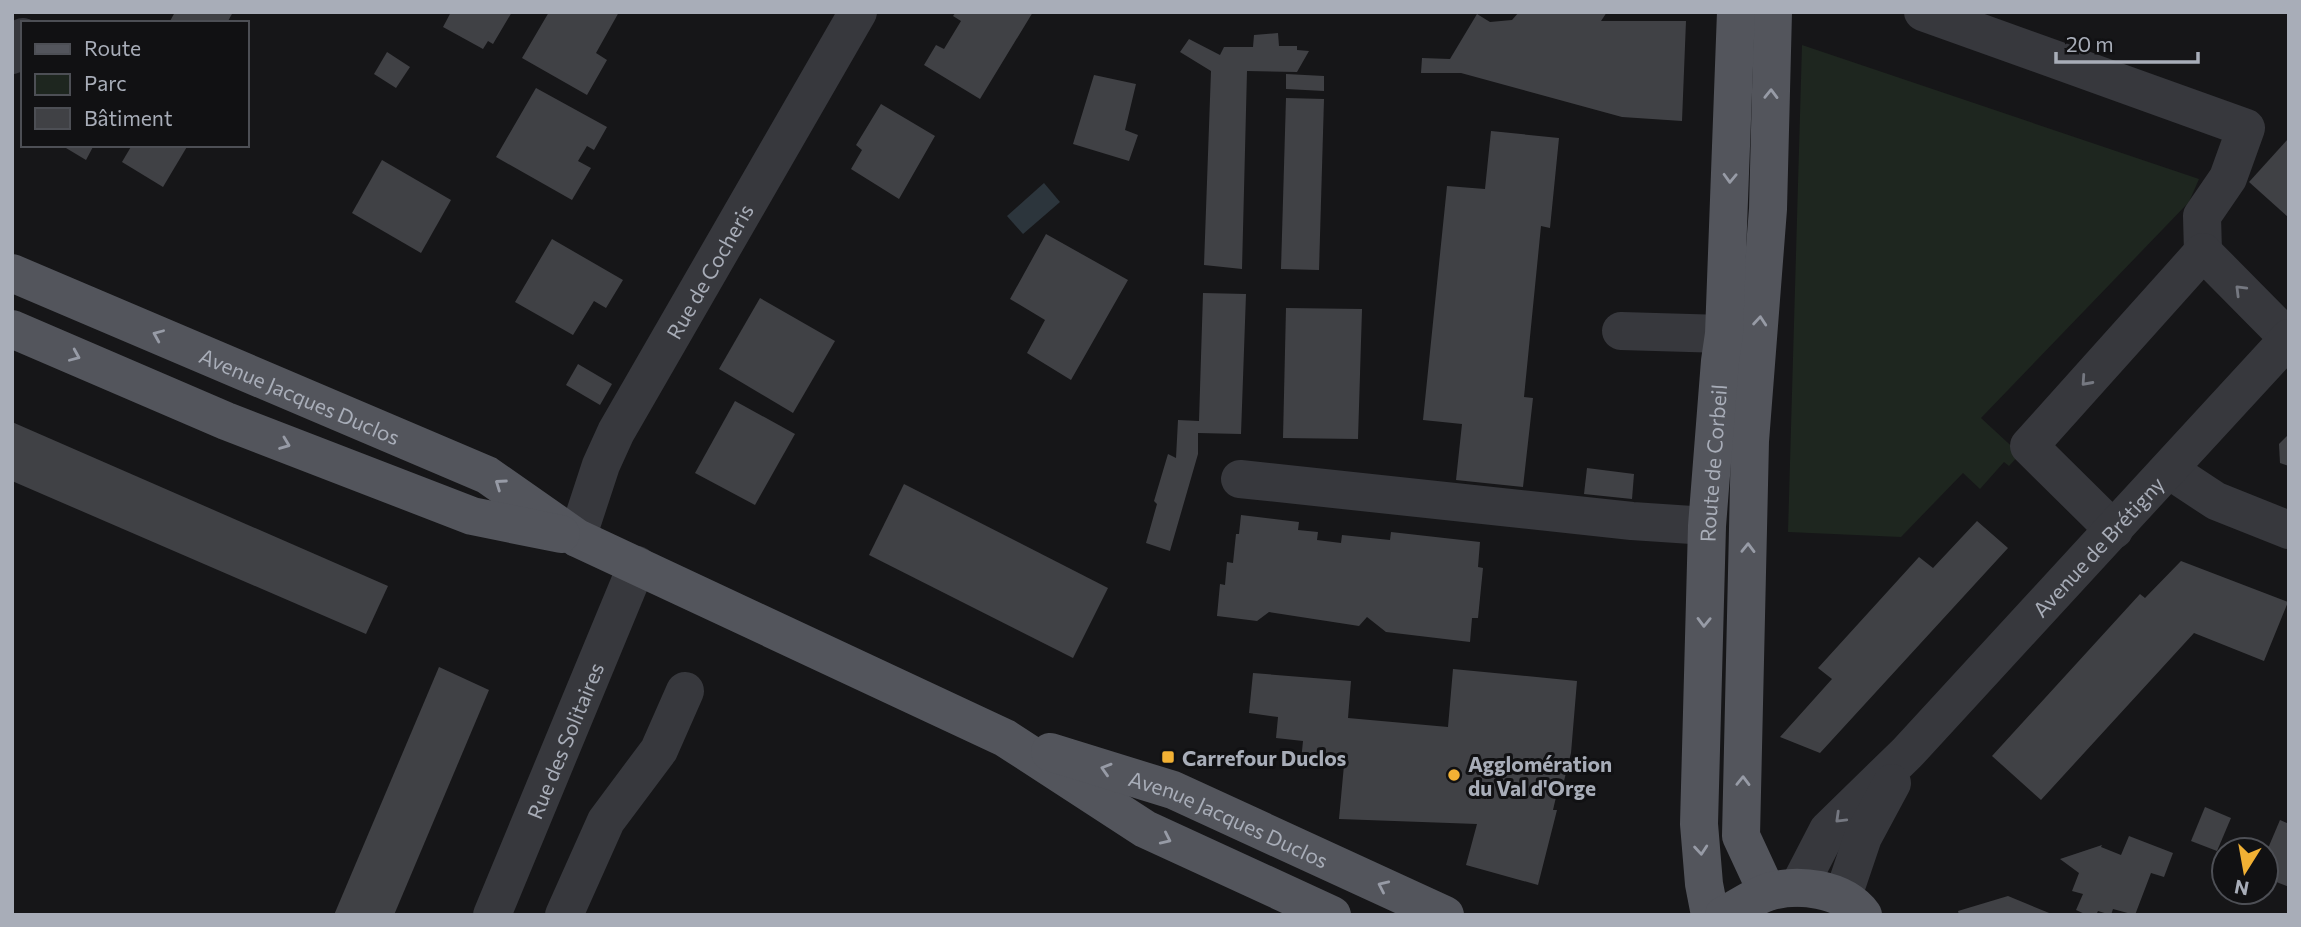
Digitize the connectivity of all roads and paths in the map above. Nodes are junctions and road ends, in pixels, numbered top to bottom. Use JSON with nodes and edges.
{"nodes":[{"id":1,"x":858,"y":12,"type":"edge"},
{"id":2,"x":1736,"y":12,"type":"edge"},
{"id":3,"x":1773,"y":12,"type":"edge"},
{"id":4,"x":1923,"y":12,"type":"edge"},
{"id":5,"x":2203,"y":252,"type":"junction"},
{"id":6,"x":12,"y":273,"type":"edge"},
{"id":7,"x":12,"y":329,"type":"edge"},
{"id":8,"x":1621,"y":331,"type":"dead end"},
{"id":9,"x":1724,"y":334,"type":"junction"},
{"id":10,"x":2289,"y":338,"type":"edge"},
{"id":11,"x":2169,"y":470,"type":"junction"},
{"id":12,"x":1240,"y":479,"type":"dead end"},
{"id":13,"x":1707,"y":526,"type":"junction"},
{"id":14,"x":2114,"y":530,"type":"junction"},
{"id":15,"x":2289,"y":530,"type":"edge"},
{"id":16,"x":577,"y":537,"type":"junction"},
{"id":17,"x":637,"y":565,"type":"junction"},
{"id":18,"x":685,"y":691,"type":"dead end"},
{"id":19,"x":1005,"y":738,"type":"junction"},
{"id":20,"x":1907,"y":753,"type":"junction"},
{"id":21,"x":1783,"y":890,"type":"junction"},
{"id":22,"x":1853,"y":906,"type":"edge"},
{"id":23,"x":492,"y":915,"type":"edge"},
{"id":24,"x":564,"y":915,"type":"edge"},
{"id":25,"x":1332,"y":915,"type":"edge"},
{"id":26,"x":1445,"y":915,"type":"edge"},
{"id":27,"x":1710,"y":915,"type":"edge"},
{"id":28,"x":1724,"y":915,"type":"edge"}],
"edges":[{"from":1,"to":16,"type":"street","name":"Rue de Cocheris"},
{"from":2,"to":9,"type":"main road","name":"Route de Corbeil","one_way":true},
{"from":21,"to":3,"type":"main road","name":"Route de Corbeil","one_way":true},
{"from":4,"to":5,"type":"street"},
{"from":10,"to":5,"type":"street","one_way":true},
{"from":5,"to":14,"type":"street","one_way":true},
{"from":16,"to":6,"type":"main road","name":"Avenue Jacques Duclos","one_way":true},
{"from":7,"to":16,"type":"main road","name":"Avenue Jacques Duclos","one_way":true},
{"from":8,"to":9,"type":"street"},
{"from":9,"to":13,"type":"main road","name":"Route de Corbeil"},
{"from":10,"to":11,"type":"street","name":"Avenue de Brétigny"},
{"from":11,"to":14,"type":"street","name":"Avenue de Brétigny"},
{"from":11,"to":15,"type":"street"},
{"from":12,"to":13,"type":"street"},
{"from":13,"to":27,"type":"main road","name":"Route de Corbeil","one_way":true},
{"from":14,"to":20,"type":"street","name":"Avenue de Brétigny"},
{"from":16,"to":17,"type":"main road","name":"Avenue Jacques Duclos"},
{"from":17,"to":19,"type":"main road","name":"Avenue Jacques Duclos"},
{"from":17,"to":23,"type":"street","name":"Rue des Solitaires"},
{"from":18,"to":24,"type":"street"},
{"from":19,"to":25,"type":"main road","name":"Avenue Jacques Duclos","one_way":true},
{"from":26,"to":19,"type":"main road","name":"Avenue Jacques Duclos","one_way":true},
{"from":20,"to":21,"type":"street","name":"Avenue de Brétigny","one_way":true},
{"from":20,"to":22,"type":"street","name":"Avenue de Brétigny"},
{"from":21,"to":22,"type":"main road"},
{"from":21,"to":28,"type":"main road"}]}
